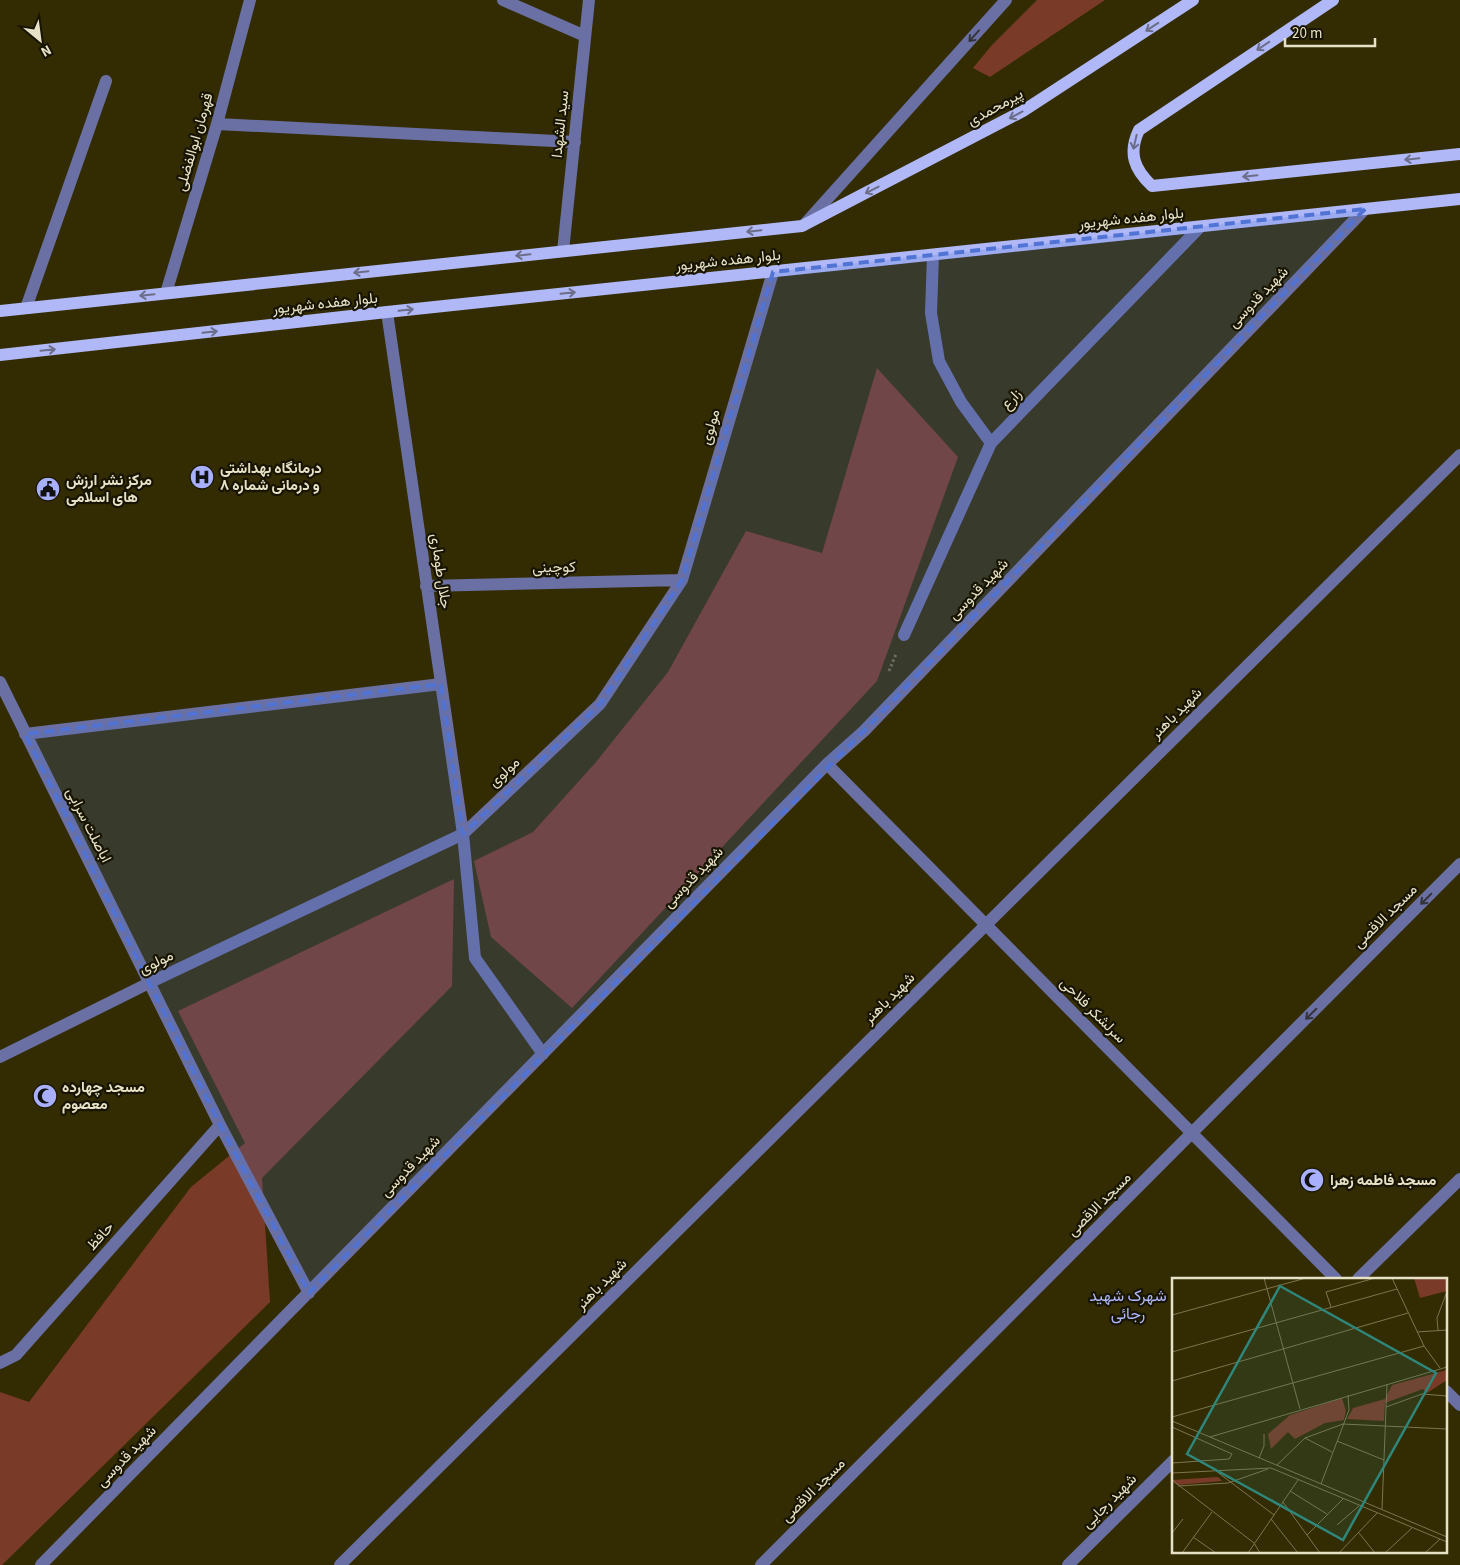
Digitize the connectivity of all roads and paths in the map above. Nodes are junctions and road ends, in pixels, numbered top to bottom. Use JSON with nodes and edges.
{"nodes":[{"id":1,"x":250,"y":0,"type":"edge"},
{"id":2,"x":503,"y":0,"type":"edge"},
{"id":3,"x":589,"y":0,"type":"edge"},
{"id":4,"x":1006,"y":0,"type":"edge"},
{"id":5,"x":1193,"y":0,"type":"edge"},
{"id":6,"x":1333,"y":0,"type":"edge"},
{"id":7,"x":585,"y":36,"type":"junction"},
{"id":8,"x":106,"y":81,"type":"dead end"},
{"id":9,"x":217,"y":124,"type":"junction"},
{"id":10,"x":574,"y":142,"type":"junction"},
{"id":11,"x":1460,"y":154,"type":"edge"},
{"id":12,"x":1460,"y":199,"type":"edge"},
{"id":13,"x":1365,"y":209,"type":"junction"},
{"id":14,"x":802,"y":226,"type":"junction"},
{"id":15,"x":1200,"y":227,"type":"junction"},
{"id":16,"x":563,"y":251,"type":"junction"},
{"id":17,"x":933,"y":255,"type":"junction"},
{"id":18,"x":772,"y":272,"type":"junction"},
{"id":19,"x":166,"y":293,"type":"junction"},
{"id":20,"x":26,"y":308,"type":"junction"},
{"id":21,"x":0,"y":310,"type":"edge"},
{"id":22,"x":387,"y":312,"type":"junction"},
{"id":23,"x":0,"y":355,"type":"edge"},
{"id":24,"x":991,"y":443,"type":"junction"},
{"id":25,"x":1460,"y":455,"type":"edge"},
{"id":26,"x":682,"y":580,"type":"junction"},
{"id":27,"x":426,"y":586,"type":"junction"},
{"id":28,"x":904,"y":635,"type":"dead end"},
{"id":29,"x":0,"y":682,"type":"edge"},
{"id":30,"x":441,"y":684,"type":"junction"},
{"id":31,"x":25,"y":734,"type":"junction"},
{"id":32,"x":827,"y":764,"type":"junction"},
{"id":33,"x":463,"y":834,"type":"junction"},
{"id":34,"x":1460,"y":864,"type":"edge"},
{"id":35,"x":986,"y":925,"type":"junction"},
{"id":36,"x":149,"y":983,"type":"junction"},
{"id":37,"x":543,"y":1054,"type":"junction"},
{"id":38,"x":0,"y":1057,"type":"edge"},
{"id":39,"x":220,"y":1126,"type":"junction"},
{"id":40,"x":1192,"y":1133,"type":"junction"},
{"id":41,"x":1460,"y":1179,"type":"edge"},
{"id":42,"x":1335,"y":1278,"type":"edge"},
{"id":43,"x":1359,"y":1278,"type":"edge"},
{"id":44,"x":309,"y":1293,"type":"junction"},
{"id":45,"x":0,"y":1363,"type":"edge"},
{"id":46,"x":1448,"y":1393,"type":"edge"},
{"id":47,"x":1460,"y":1404,"type":"edge"},
{"id":48,"x":1172,"y":1462,"type":"edge"},
{"id":49,"x":41,"y":1565,"type":"edge"},
{"id":50,"x":340,"y":1565,"type":"edge"},
{"id":51,"x":761,"y":1565,"type":"edge"},
{"id":52,"x":1068,"y":1565,"type":"edge"}],
"edges":[{"from":1,"to":9,"type":"street","name":"قهرمان ابوالفضلی"},
{"from":2,"to":7,"type":"street"},
{"from":3,"to":7,"type":"street","name":"سید الشهدا"},
{"from":4,"to":14,"type":"street","one_way":true},
{"from":5,"to":14,"type":"main road","name":"پیرمحمدی","one_way":true},
{"from":6,"to":11,"type":"main road","name":"بلوار هفده شهریور"},
{"from":7,"to":10,"type":"street","name":"سید الشهدا"},
{"from":8,"to":20,"type":"street"},
{"from":9,"to":10,"type":"street"},
{"from":9,"to":19,"type":"street","name":"قهرمان ابوالفضلی"},
{"from":10,"to":16,"type":"street","name":"سید الشهدا"},
{"from":12,"to":13,"type":"main road","name":"بلوار هفده شهریور"},
{"from":13,"to":15,"type":"main road","name":"بلوار هفده شهریور"},
{"from":13,"to":32,"type":"street","name":"شهید قدوسی"},
{"from":14,"to":16,"type":"main road","name":"بلوار هفده شهریور","one_way":true},
{"from":15,"to":17,"type":"main road","name":"بلوار هفده شهریور"},
{"from":15,"to":24,"type":"street","name":"زارع"},
{"from":16,"to":19,"type":"main road","name":"بلوار هفده شهریور","one_way":true},
{"from":17,"to":18,"type":"main road","name":"بلوار هفده شهریور"},
{"from":17,"to":24,"type":"street"},
{"from":22,"to":18,"type":"main road","name":"بلوار هفده شهریور","one_way":true},
{"from":18,"to":26,"type":"street","name":"مولوی"},
{"from":19,"to":20,"type":"main road","name":"بلوار هفده شهریور","one_way":true},
{"from":20,"to":21,"type":"main road","name":"بلوار هفده شهریور"},
{"from":23,"to":22,"type":"main road","name":"بلوار هفده شهریور","one_way":true},
{"from":22,"to":27,"type":"street","name":"جلال طوماری"},
{"from":24,"to":28,"type":"street","name":"زارع"},
{"from":25,"to":35,"type":"street","name":"شهید باهنر"},
{"from":26,"to":27,"type":"street","name":"کوچینی"},
{"from":26,"to":33,"type":"street","name":"مولوی"},
{"from":27,"to":30,"type":"street","name":"جلال طوماری"},
{"from":29,"to":31,"type":"street","name":"اباصلت سرابی"},
{"from":30,"to":31,"type":"street"},
{"from":30,"to":33,"type":"street","name":"جلال طوماری"},
{"from":31,"to":36,"type":"street","name":"اباصلت سرابی"},
{"from":32,"to":35,"type":"street","name":"سرلشکر فلاحی"},
{"from":32,"to":37,"type":"street","name":"شهید قدوسی"},
{"from":33,"to":36,"type":"street","name":"مولوی"},
{"from":33,"to":37,"type":"street","name":"جلال طوماری"},
{"from":34,"to":40,"type":"street","name":"مسجد الاقصی","one_way":true},
{"from":35,"to":40,"type":"street","name":"سرلشکر فلاحی"},
{"from":35,"to":50,"type":"street","name":"شهید باهنر"},
{"from":36,"to":38,"type":"street","name":"مولوی"},
{"from":36,"to":39,"type":"street","name":"اباصلت سرابی"},
{"from":37,"to":44,"type":"street","name":"شهید قدوسی"},
{"from":39,"to":44,"type":"street","name":"اباصلت سرابی"},
{"from":39,"to":45,"type":"street","name":"حافظ"},
{"from":40,"to":42,"type":"street","name":"سرلشکر فلاحی"},
{"from":40,"to":51,"type":"street","name":"مسجد الاقصی"},
{"from":41,"to":43,"type":"street"},
{"from":44,"to":49,"type":"street","name":"شهید قدوسی"},
{"from":46,"to":47,"type":"street"},
{"from":48,"to":52,"type":"street","name":"شهید رجایی"}]}
